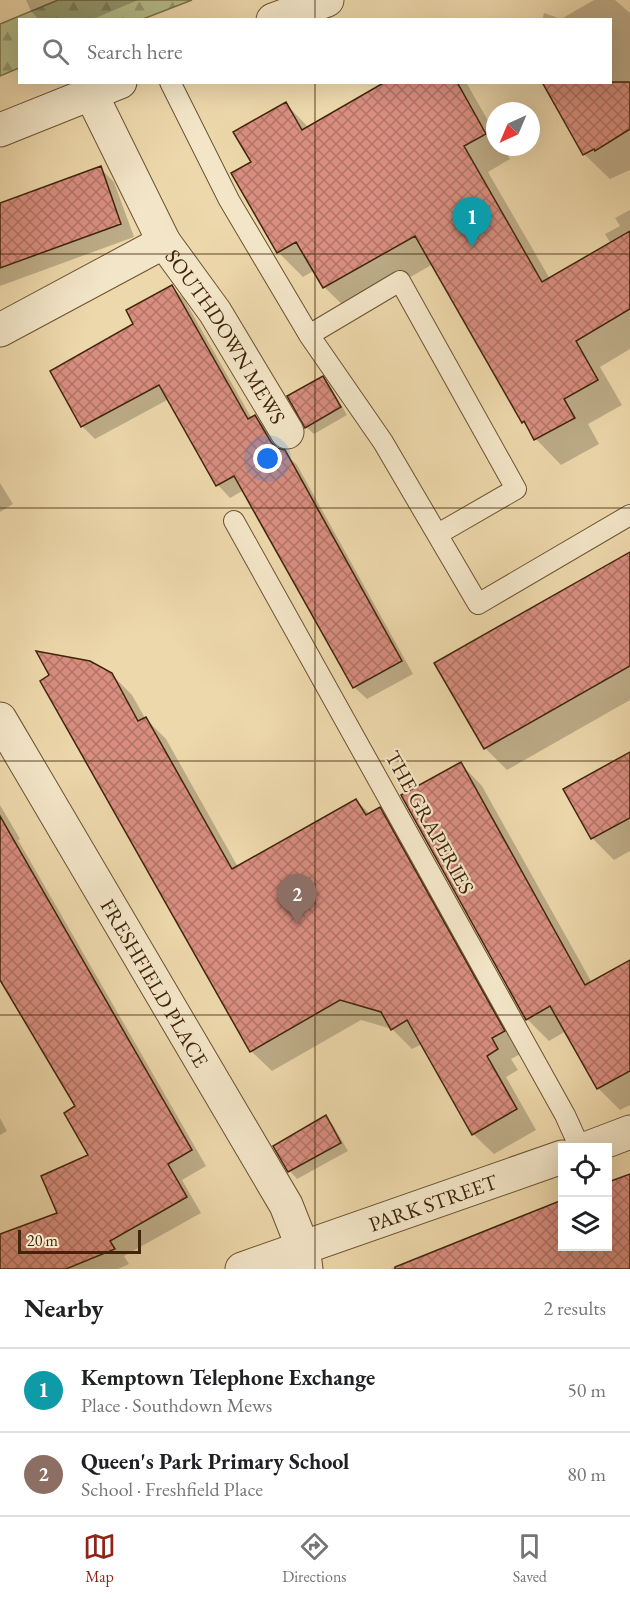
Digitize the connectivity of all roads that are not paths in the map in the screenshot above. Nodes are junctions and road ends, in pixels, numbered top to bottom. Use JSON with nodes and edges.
{"nodes":[{"id":1,"x":323,"y":1,"type":"edge"},
{"id":2,"x":278,"y":18,"type":"edge"},
{"id":3,"x":171,"y":84,"type":"edge"},
{"id":4,"x":105,"y":88,"type":"edge"},
{"id":5,"x":0,"y":130,"type":"edge"},
{"id":6,"x":164,"y":242,"type":"junction"},
{"id":7,"x":0,"y":330,"type":"edge"},
{"id":8,"x":309,"y":335,"type":"junction"},
{"id":9,"x":287,"y":432,"type":"dead end"},
{"id":10,"x":630,"y":514,"type":"edge"},
{"id":11,"x":234,"y":521,"type":"dead end"},
{"id":12,"x":438,"y":534,"type":"junction"},
{"id":13,"x":0,"y":719,"type":"edge"},
{"id":14,"x":630,"y":1132,"type":"edge"},
{"id":15,"x":578,"y":1143,"type":"edge"},
{"id":16,"x":601,"y":1143,"type":"edge"},
{"id":17,"x":558,"y":1159,"type":"edge"},
{"id":18,"x":305,"y":1258,"type":"edge"},
{"id":19,"x":242,"y":1269,"type":"edge"}],
"edges":[{"from":1,"to":2,"type":"street"},
{"from":3,"to":8,"type":"lane"},
{"from":4,"to":5,"type":"street"},
{"from":4,"to":6,"type":"street","name":"SOUTHDOWN MEWS"},
{"from":6,"to":7,"type":"street","name":"SOUTHDOWN MEWS"},
{"from":6,"to":9,"type":"street","name":"SOUTHDOWN MEWS"},
{"from":8,"to":12,"type":"lane"},
{"from":8,"to":12,"type":"lane"},
{"from":10,"to":12,"type":"lane"},
{"from":11,"to":15,"type":"lane","name":"THE GRAPERIES"},
{"from":13,"to":18,"type":"street","name":"FRESHFIELD PLACE"},
{"from":14,"to":16,"type":"street"},
{"from":17,"to":18,"type":"street","name":"PARK STREET"},
{"from":18,"to":19,"type":"street","name":"PARK STREET"}]}
